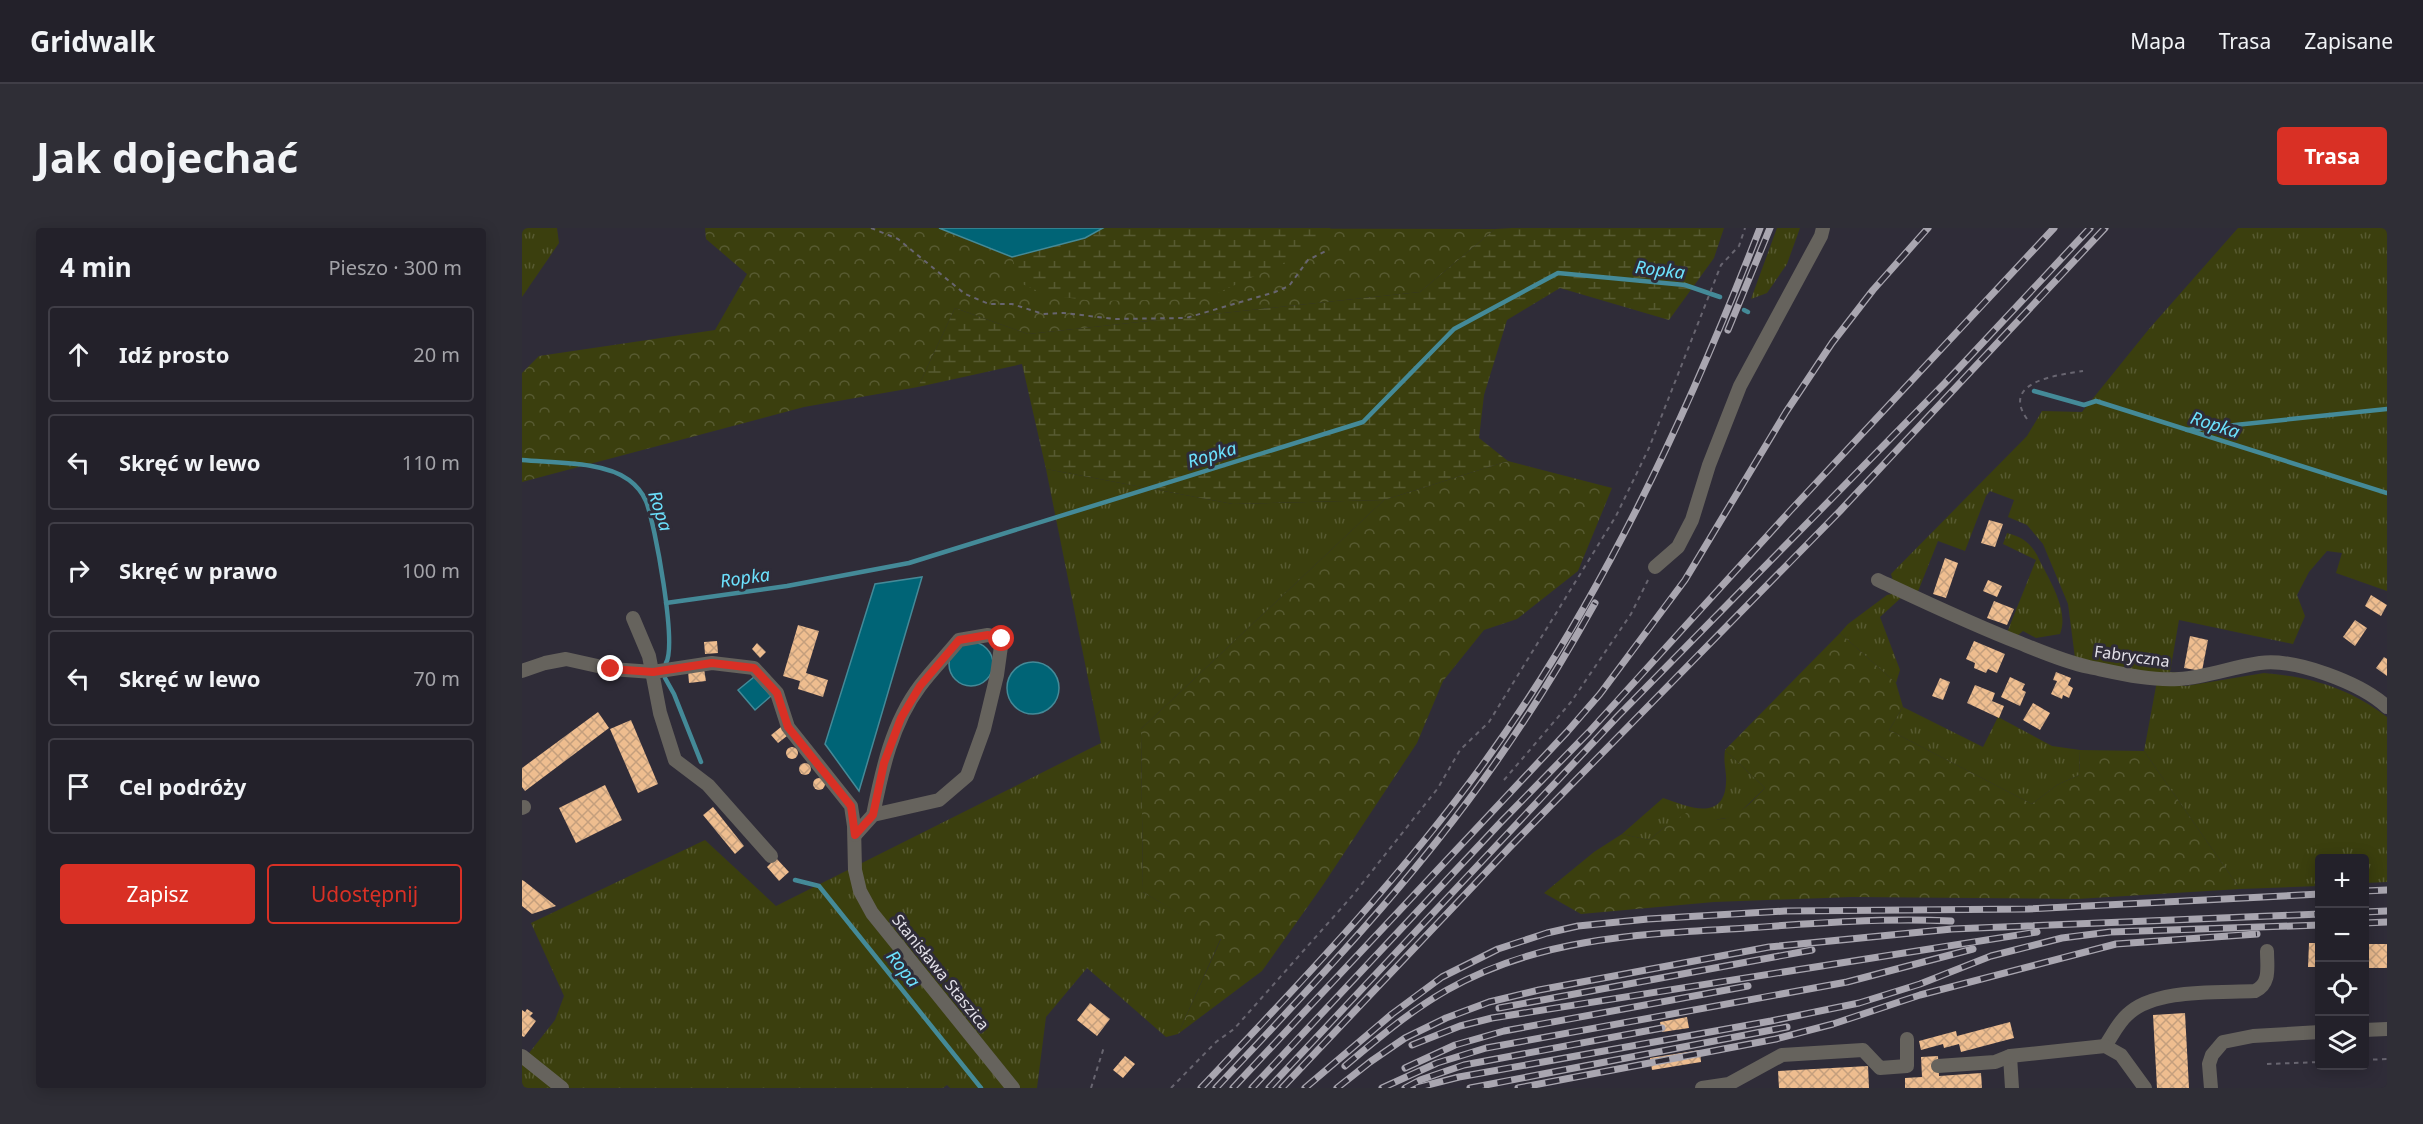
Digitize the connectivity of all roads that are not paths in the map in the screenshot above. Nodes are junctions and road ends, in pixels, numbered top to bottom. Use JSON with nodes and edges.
{"nodes":[{"id":1,"x":1823,"y":228,"type":"edge"},
{"id":2,"x":1655,"y":567,"type":"road end"},
{"id":3,"x":1878,"y":580,"type":"dead end"},
{"id":4,"x":633,"y":618,"type":"dead end"},
{"id":5,"x":522,"y":672,"type":"edge"},
{"id":6,"x":653,"y":672,"type":"junction"},
{"id":7,"x":2387,"y":707,"type":"edge"},
{"id":8,"x":873,"y":815,"type":"junction"},
{"id":9,"x":855,"y":835,"type":"junction"},
{"id":10,"x":771,"y":856,"type":"dead end"},
{"id":11,"x":2267,"y":951,"type":"dead end"},
{"id":12,"x":2387,"y":1029,"type":"edge"},
{"id":13,"x":2369,"y":1030,"type":"edge"},
{"id":14,"x":2315,"y":1032,"type":"edge"},
{"id":15,"x":1907,"y":1040,"type":"dead end"},
{"id":16,"x":2105,"y":1046,"type":"junction"},
{"id":17,"x":522,"y":1056,"type":"edge"},
{"id":18,"x":2010,"y":1056,"type":"junction"},
{"id":19,"x":1938,"y":1066,"type":"dead end"},
{"id":20,"x":562,"y":1088,"type":"edge"},
{"id":21,"x":1013,"y":1088,"type":"edge"},
{"id":22,"x":1702,"y":1088,"type":"edge"},
{"id":23,"x":2012,"y":1088,"type":"edge"},
{"id":24,"x":2145,"y":1088,"type":"edge"},
{"id":25,"x":2211,"y":1088,"type":"edge"}],
"edges":[{"from":1,"to":2,"type":"street"},
{"from":3,"to":7,"type":"street","name":"Fabryczna"},
{"from":4,"to":6,"type":"street"},
{"from":5,"to":6,"type":"street","name":"Stanisława Staszica"},
{"from":6,"to":9,"type":"street","name":"Stanisława Staszica"},
{"from":6,"to":10,"type":"street"},
{"from":8,"to":8,"type":"street"},
{"from":8,"to":9,"type":"street"},
{"from":9,"to":21,"type":"street","name":"Stanisława Staszica"},
{"from":11,"to":16,"type":"street"},
{"from":12,"to":13,"type":"street"},
{"from":14,"to":25,"type":"street"},
{"from":15,"to":22,"type":"street"},
{"from":16,"to":18,"type":"street"},
{"from":16,"to":24,"type":"street"},
{"from":17,"to":20,"type":"street"},
{"from":18,"to":19,"type":"street"},
{"from":18,"to":23,"type":"street"}]}
